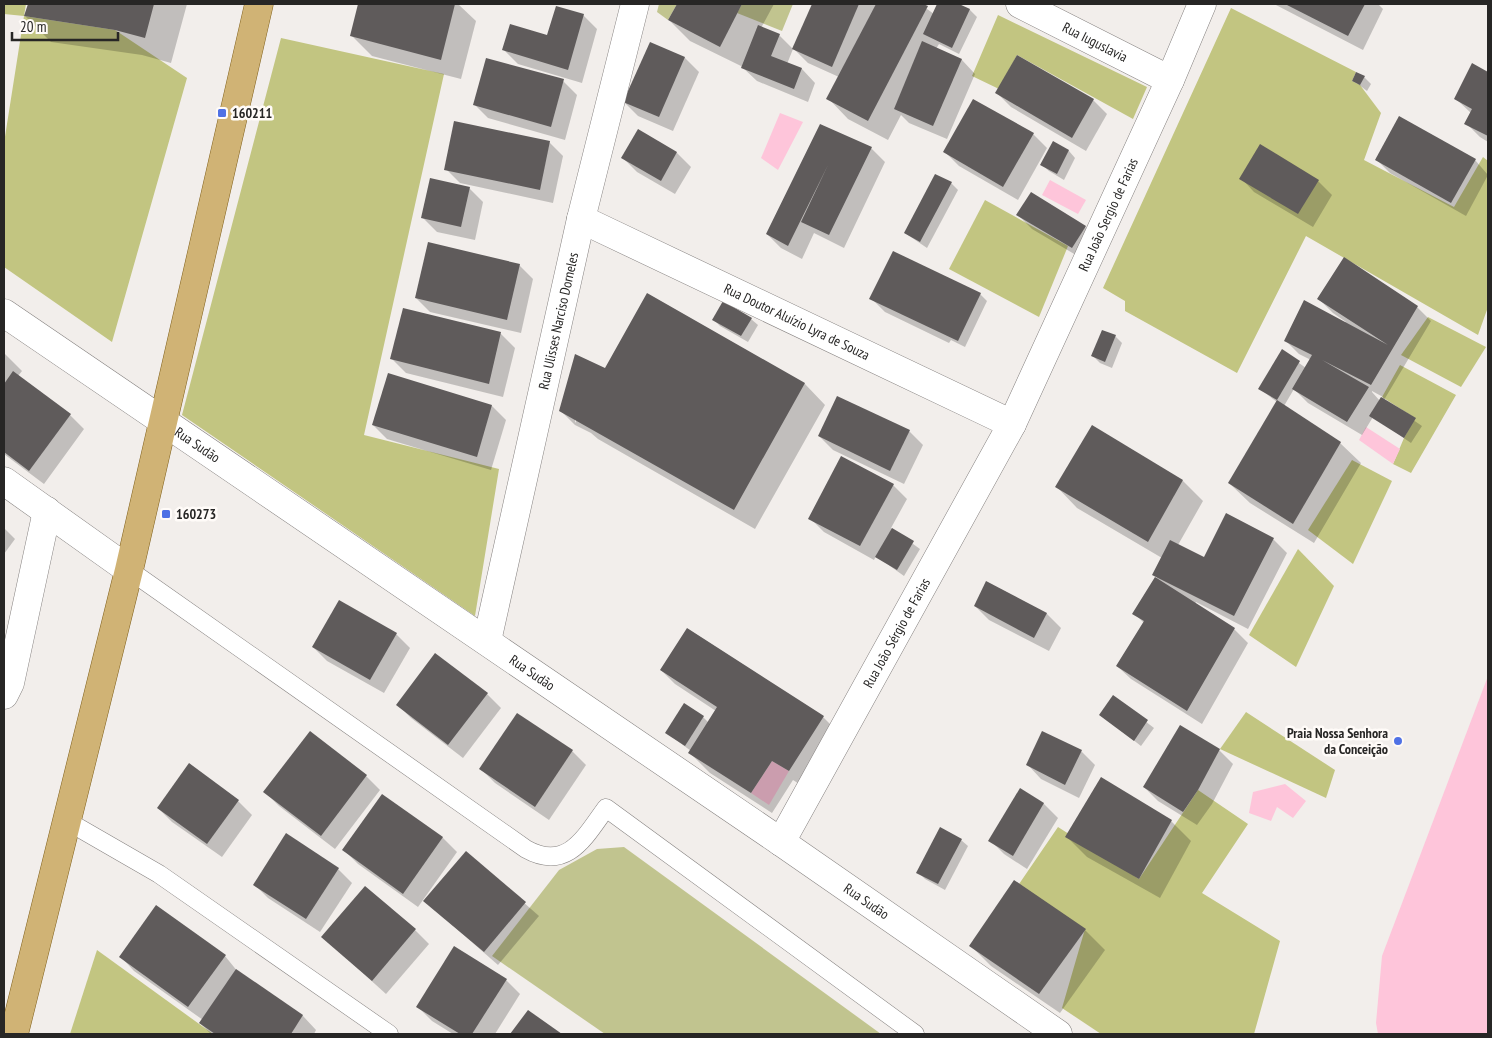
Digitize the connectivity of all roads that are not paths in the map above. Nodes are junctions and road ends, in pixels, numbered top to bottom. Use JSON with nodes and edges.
{"nodes":[{"id":1,"x":259,"y":4,"type":"edge"},
{"id":2,"x":1020,"y":4,"type":"edge"},
{"id":3,"x":1202,"y":4,"type":"edge"},
{"id":4,"x":628,"y":6,"type":"edge"},
{"id":5,"x":1170,"y":80,"type":"junction"},
{"id":6,"x":581,"y":219,"type":"junction"},
{"id":7,"x":4,"y":313,"type":"edge"},
{"id":8,"x":163,"y":420,"type":"junction"},
{"id":9,"x":1012,"y":424,"type":"junction"},
{"id":10,"x":4,"y":481,"type":"edge"},
{"id":11,"x":47,"y":511,"type":"junction"},
{"id":12,"x":129,"y":570,"type":"junction"},
{"id":13,"x":487,"y":641,"type":"junction"},
{"id":14,"x":4,"y":695,"type":"edge"},
{"id":15,"x":67,"y":821,"type":"junction"},
{"id":16,"x":781,"y":842,"type":"junction"},
{"id":17,"x":14,"y":1034,"type":"edge"},
{"id":18,"x":389,"y":1034,"type":"edge"},
{"id":19,"x":915,"y":1034,"type":"edge"},
{"id":20,"x":1058,"y":1034,"type":"edge"}],
"edges":[{"from":1,"to":8,"type":"main road"},
{"from":2,"to":5,"type":"street","name":"Rua Iuguslavia"},
{"from":3,"to":5,"type":"street","name":"Rua João Sergio de Farias"},
{"from":4,"to":6,"type":"street","name":"Rua Ulisses Narciso Dorneles"},
{"from":5,"to":9,"type":"street","name":"Rua João Sergio de Farias"},
{"from":6,"to":9,"type":"street","name":"Rua Doutor Aluízio Lyra de Souza"},
{"from":6,"to":13,"type":"street","name":"Rua Ulisses Narciso Dorneles"},
{"from":7,"to":8,"type":"street","name":"Rua Sudão"},
{"from":8,"to":12,"type":"main road"},
{"from":8,"to":13,"type":"street","name":"Rua Sudão"},
{"from":9,"to":16,"type":"street","name":"Rua João Sérgio de Farias"},
{"from":10,"to":11,"type":"street"},
{"from":11,"to":12,"type":"street"},
{"from":11,"to":14,"type":"street"},
{"from":12,"to":15,"type":"main road"},
{"from":12,"to":19,"type":"lane"},
{"from":13,"to":16,"type":"street","name":"Rua Sudão"},
{"from":15,"to":17,"type":"main road"},
{"from":15,"to":18,"type":"lane"},
{"from":16,"to":20,"type":"street","name":"Rua Sudão"}]}
